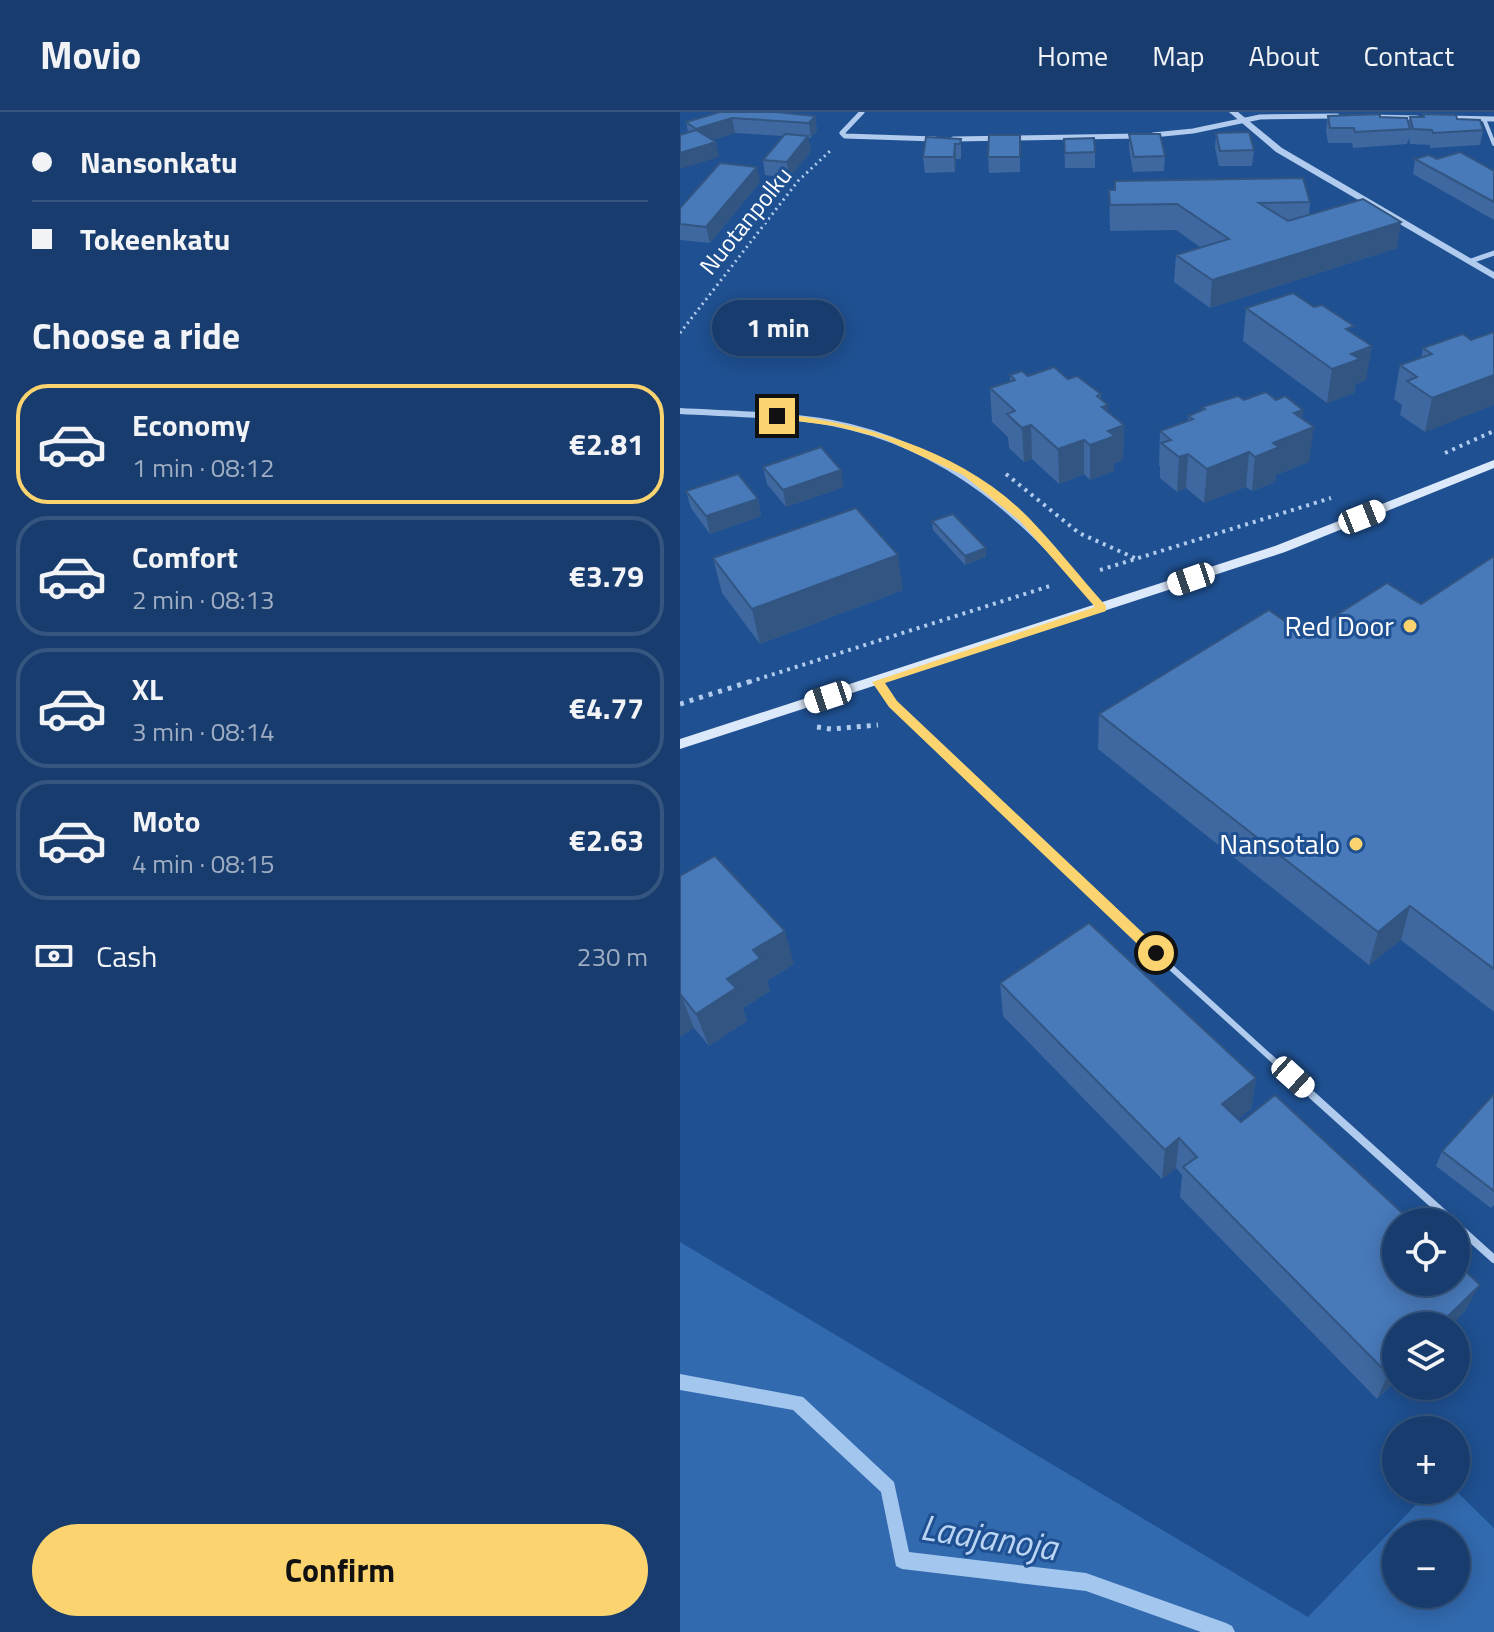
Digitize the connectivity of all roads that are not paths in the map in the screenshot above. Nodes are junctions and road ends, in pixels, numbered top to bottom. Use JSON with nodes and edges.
{"nodes":[{"id":1,"x":862,"y":112,"type":"edge"},
{"id":2,"x":1233,"y":112,"type":"edge"},
{"id":3,"x":1343,"y":116,"type":"edge"},
{"id":4,"x":1359,"y":116,"type":"edge"},
{"id":5,"x":1421,"y":118,"type":"edge"},
{"id":6,"x":1437,"y":118,"type":"edge"},
{"id":7,"x":1484,"y":119,"type":"junction"},
{"id":8,"x":1494,"y":119,"type":"edge"},
{"id":9,"x":1241,"y":121,"type":"junction"},
{"id":10,"x":1494,"y":144,"type":"edge"},
{"id":11,"x":1494,"y":253,"type":"edge"},
{"id":12,"x":1471,"y":261,"type":"junction"},
{"id":13,"x":1494,"y":276,"type":"edge"},
{"id":14,"x":680,"y":411,"type":"edge"},
{"id":15,"x":1494,"y":464,"type":"edge"},
{"id":16,"x":1102,"y":609,"type":"junction"},
{"id":17,"x":877,"y":682,"type":"junction"},
{"id":18,"x":680,"y":744,"type":"edge"},
{"id":19,"x":1133,"y":933,"type":"joint"},
{"id":20,"x":1436,"y":1208,"type":"edge"},
{"id":21,"x":1470,"y":1238,"type":"edge"},
{"id":22,"x":1494,"y":1259,"type":"edge"}],
"edges":[{"from":1,"to":9,"type":"street"},
{"from":2,"to":9,"type":"street"},
{"from":3,"to":9,"type":"street"},
{"from":4,"to":5,"type":"street"},
{"from":6,"to":7,"type":"street"},
{"from":7,"to":8,"type":"street"},
{"from":7,"to":10,"type":"lane"},
{"from":9,"to":12,"type":"street"},
{"from":11,"to":12,"type":"street"},
{"from":12,"to":13,"type":"street"},
{"from":14,"to":16,"type":"street"},
{"from":15,"to":16,"type":"main road"},
{"from":16,"to":17,"type":"main road"},
{"from":17,"to":18,"type":"main road"},
{"from":17,"to":19,"type":"street"},
{"from":19,"to":20,"type":"lane"},
{"from":21,"to":22,"type":"lane"}]}
